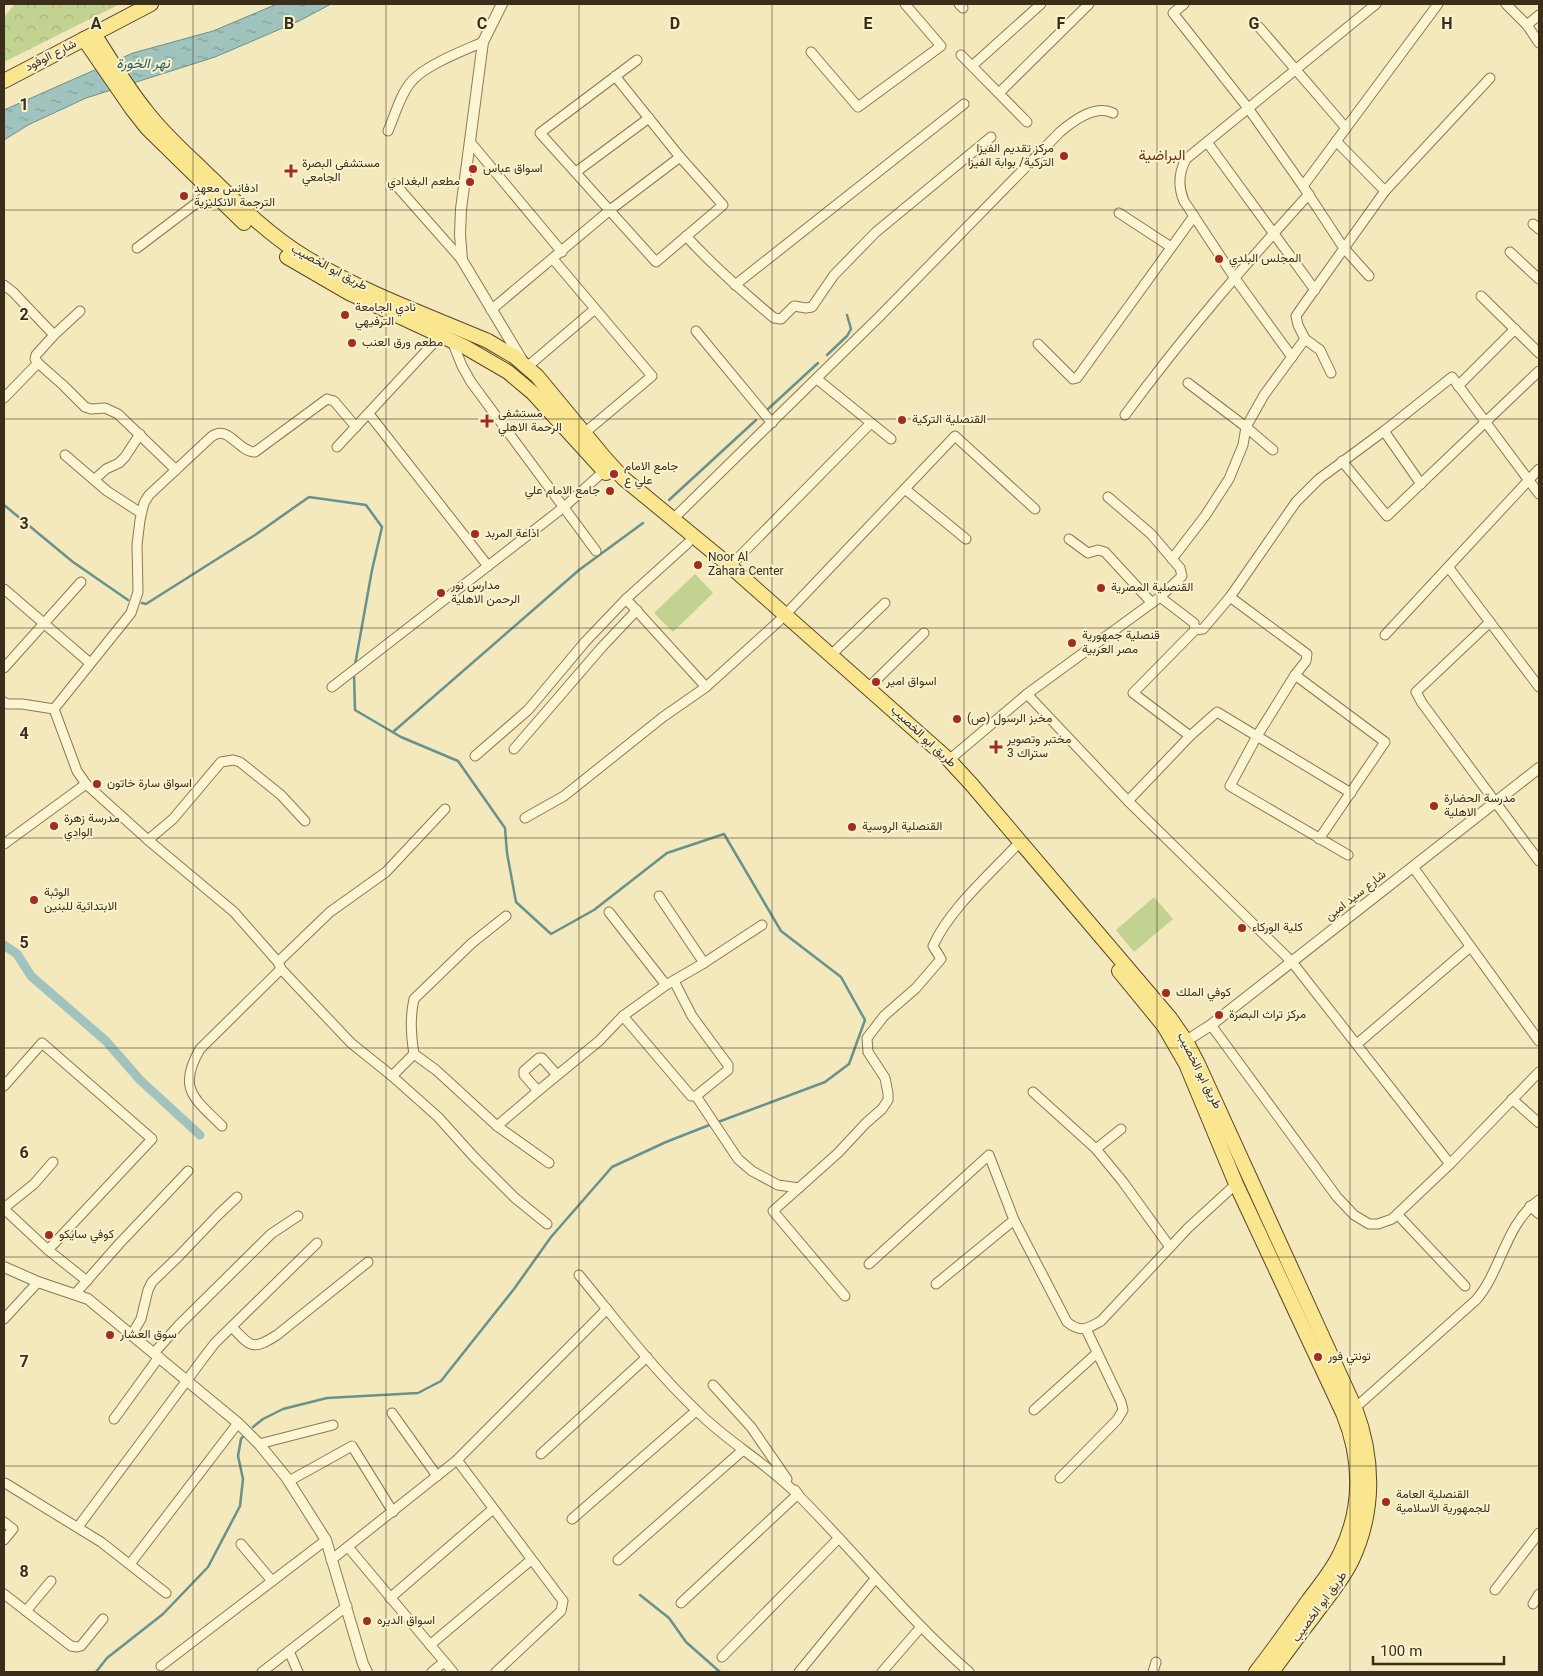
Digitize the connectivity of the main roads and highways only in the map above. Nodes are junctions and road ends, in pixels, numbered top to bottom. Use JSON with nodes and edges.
{"nodes":[{"id":1,"x":151,"y":4,"type":"edge"},
{"id":2,"x":89,"y":36,"type":"junction"},
{"id":3,"x":4,"y":81,"type":"edge"},
{"id":4,"x":125,"y":90,"type":"junction"},
{"id":5,"x":351,"y":288,"type":"junction"},
{"id":6,"x":580,"y":436,"type":"junction"},
{"id":7,"x":782,"y":618,"type":"junction"},
{"id":8,"x":1055,"y":889,"type":"junction"},
{"id":9,"x":1270,"y":1240,"type":"junction"},
{"id":10,"x":1256,"y":1672,"type":"edge"},
{"id":11,"x":1272,"y":1672,"type":"edge"}],
"edges":[{"from":1,"to":2,"type":"main road","name":"شارع الوفود"},
{"from":2,"to":3,"type":"main road","name":"شارع الوفود"},
{"from":2,"to":4,"type":"main road","name":"طريق ابو الخصيب"},
{"from":4,"to":5,"type":"main road","name":"طريق ابو الخصيب"},
{"from":4,"to":5,"type":"main road","name":"طريق ابو الخصيب"},
{"from":5,"to":6,"type":"main road","name":"طريق ابو الخصيب"},
{"from":5,"to":6,"type":"main road","name":"طريق ابو الخصيب"},
{"from":6,"to":7,"type":"main road","name":"طريق ابو الخصيب"},
{"from":6,"to":7,"type":"main road","name":"طريق ابو الخصيب"},
{"from":7,"to":8,"type":"main road","name":"طريق ابو الخصيب"},
{"from":7,"to":8,"type":"main road","name":"طريق ابو الخصيب"},
{"from":8,"to":9,"type":"main road","name":"طريق ابو الخصيب"},
{"from":8,"to":9,"type":"main road","name":"طريق ابو الخصيب"},
{"from":9,"to":10,"type":"main road","name":"طريق ابو الخصيب"},
{"from":9,"to":11,"type":"main road","name":"طريق ابو الخصيب"}]}
